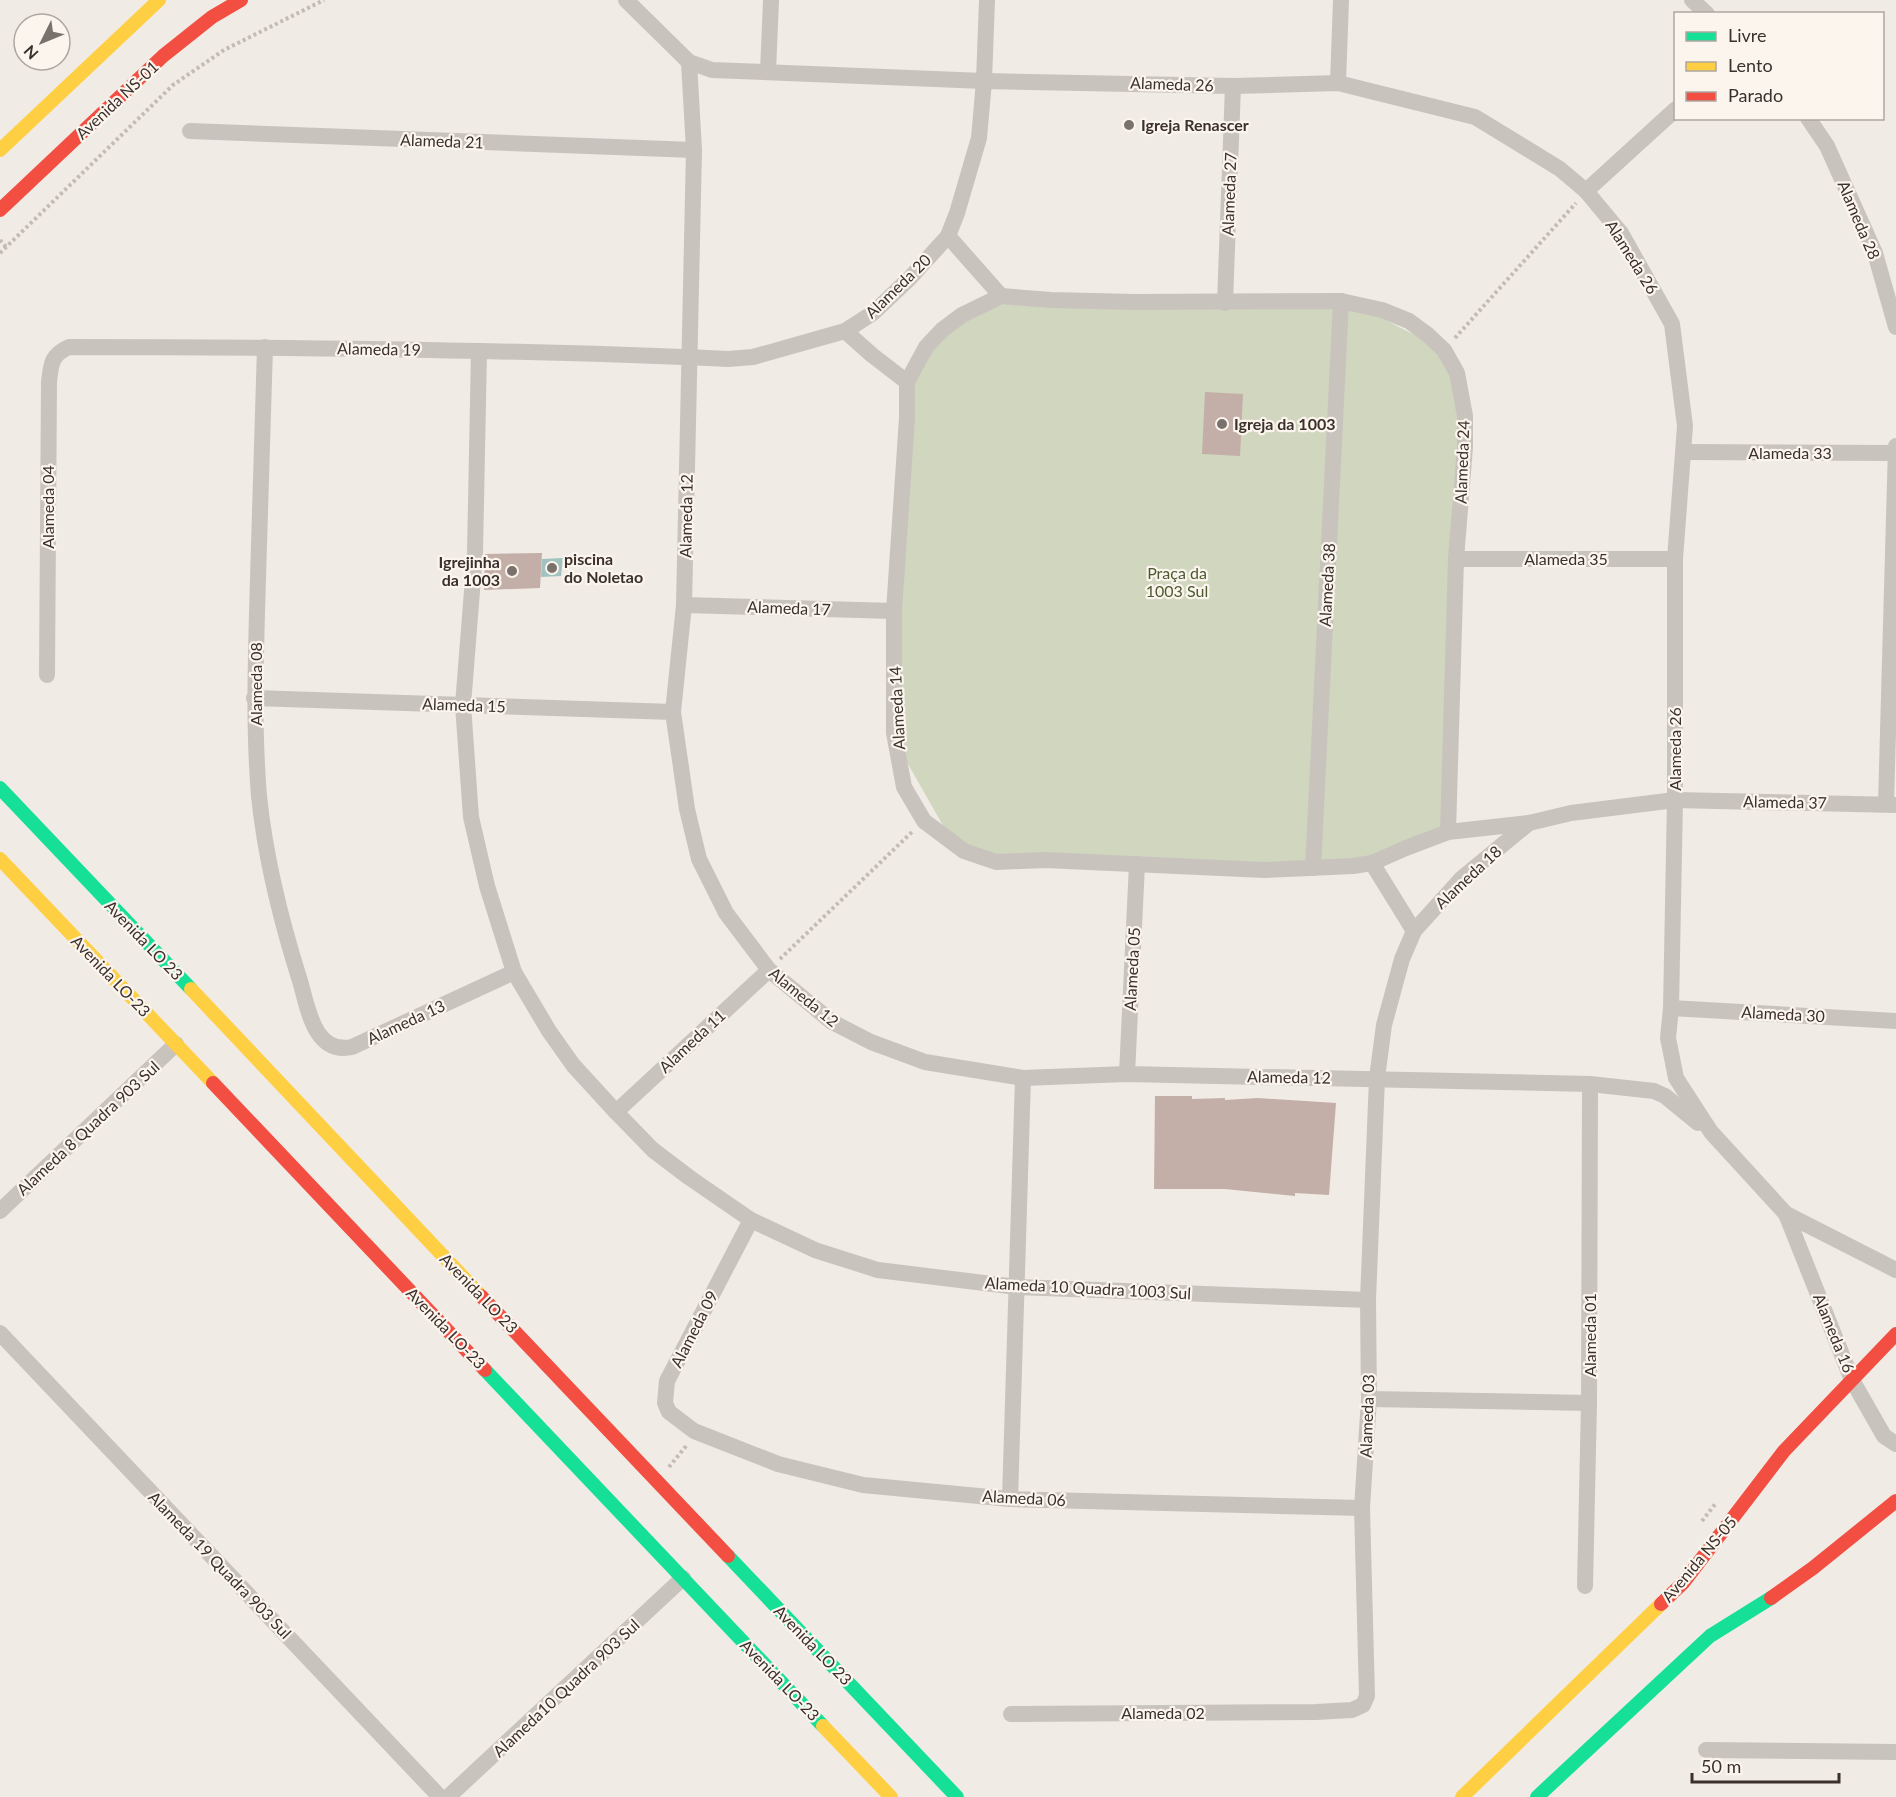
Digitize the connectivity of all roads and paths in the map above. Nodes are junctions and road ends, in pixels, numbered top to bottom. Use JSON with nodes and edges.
{"nodes":[{"id":1,"x":159,"y":0,"type":"edge"},
{"id":2,"x":242,"y":0,"type":"edge"},
{"id":3,"x":324,"y":0,"type":"edge"},
{"id":4,"x":626,"y":0,"type":"edge"},
{"id":5,"x":771,"y":0,"type":"edge"},
{"id":6,"x":987,"y":0,"type":"edge"},
{"id":7,"x":1341,"y":0,"type":"edge"},
{"id":8,"x":1692,"y":0,"type":"edge"},
{"id":9,"x":1705,"y":12,"type":"edge"},
{"id":10,"x":689,"y":62,"type":"junction"},
{"id":11,"x":768,"y":72,"type":"junction"},
{"id":12,"x":984,"y":81,"type":"junction"},
{"id":13,"x":1338,"y":82,"type":"junction"},
{"id":14,"x":1233,"y":86,"type":"junction"},
{"id":15,"x":1674,"y":111,"type":"edge"},
{"id":16,"x":1809,"y":120,"type":"edge"},
{"id":17,"x":190,"y":131,"type":"dead end"},
{"id":18,"x":0,"y":150,"type":"edge"},
{"id":19,"x":694,"y":150,"type":"junction"},
{"id":20,"x":1586,"y":191,"type":"junction"},
{"id":21,"x":0,"y":210,"type":"edge"},
{"id":22,"x":948,"y":236,"type":"junction"},
{"id":23,"x":0,"y":240,"type":"edge"},
{"id":24,"x":6,"y":247,"type":"junction"},
{"id":25,"x":0,"y":253,"type":"edge"},
{"id":26,"x":1001,"y":296,"type":"junction"},
{"id":27,"x":1341,"y":301,"type":"junction"},
{"id":28,"x":1225,"y":303,"type":"junction"},
{"id":29,"x":1896,"y":327,"type":"edge"},
{"id":30,"x":845,"y":331,"type":"junction"},
{"id":31,"x":69,"y":347,"type":"joint"},
{"id":32,"x":265,"y":347,"type":"junction"},
{"id":33,"x":1444,"y":350,"type":"junction"},
{"id":34,"x":479,"y":351,"type":"junction"},
{"id":35,"x":689,"y":357,"type":"junction"},
{"id":36,"x":907,"y":382,"type":"junction"},
{"id":37,"x":1896,"y":446,"type":"edge"},
{"id":38,"x":1684,"y":452,"type":"junction"},
{"id":39,"x":1896,"y":453,"type":"edge"},
{"id":40,"x":1456,"y":559,"type":"junction"},
{"id":41,"x":1676,"y":559,"type":"junction"},
{"id":42,"x":684,"y":605,"type":"junction"},
{"id":43,"x":894,"y":611,"type":"junction"},
{"id":44,"x":48,"y":675,"type":"dead end"},
{"id":45,"x":254,"y":698,"type":"junction"},
{"id":46,"x":463,"y":705,"type":"junction"},
{"id":47,"x":674,"y":712,"type":"junction"},
{"id":48,"x":0,"y":788,"type":"edge"},
{"id":49,"x":1675,"y":800,"type":"junction"},
{"id":50,"x":1891,"y":804,"type":"edge"},
{"id":51,"x":924,"y":821,"type":"junction"},
{"id":52,"x":1529,"y":823,"type":"junction"},
{"id":53,"x":1448,"y":832,"type":"junction"},
{"id":54,"x":0,"y":859,"type":"edge"},
{"id":55,"x":1372,"y":863,"type":"junction"},
{"id":56,"x":1137,"y":864,"type":"junction"},
{"id":57,"x":1313,"y":868,"type":"junction"},
{"id":58,"x":1414,"y":931,"type":"junction"},
{"id":59,"x":769,"y":970,"type":"junction"},
{"id":60,"x":514,"y":972,"type":"junction"},
{"id":61,"x":1671,"y":1008,"type":"junction"},
{"id":62,"x":310,"y":1015,"type":"joint"},
{"id":63,"x":1896,"y":1021,"type":"edge"},
{"id":64,"x":176,"y":1044,"type":"junction"},
{"id":65,"x":1127,"y":1074,"type":"junction"},
{"id":66,"x":1023,"y":1078,"type":"junction"},
{"id":67,"x":1377,"y":1078,"type":"junction"},
{"id":68,"x":1590,"y":1084,"type":"junction"},
{"id":69,"x":616,"y":1112,"type":"junction"},
{"id":70,"x":1711,"y":1132,"type":"junction"},
{"id":71,"x":0,"y":1211,"type":"edge"},
{"id":72,"x":1786,"y":1214,"type":"junction"},
{"id":73,"x":751,"y":1220,"type":"junction"},
{"id":74,"x":1896,"y":1270,"type":"edge"},
{"id":75,"x":1017,"y":1287,"type":"junction"},
{"id":76,"x":1368,"y":1300,"type":"junction"},
{"id":77,"x":0,"y":1333,"type":"edge"},
{"id":78,"x":1896,"y":1334,"type":"edge"},
{"id":79,"x":1852,"y":1380,"type":"junction"},
{"id":80,"x":1369,"y":1399,"type":"junction"},
{"id":81,"x":1589,"y":1403,"type":"junction"},
{"id":82,"x":694,"y":1431,"type":"junction"},
{"id":83,"x":1896,"y":1444,"type":"edge"},
{"id":84,"x":657,"y":1480,"type":"junction"},
{"id":85,"x":1721,"y":1497,"type":"dead end"},
{"id":86,"x":1010,"y":1499,"type":"junction"},
{"id":87,"x":1896,"y":1501,"type":"edge"},
{"id":88,"x":1362,"y":1508,"type":"junction"},
{"id":89,"x":1701,"y":1523,"type":"dead end"},
{"id":90,"x":683,"y":1578,"type":"junction"},
{"id":91,"x":1585,"y":1586,"type":"dead end"},
{"id":92,"x":1316,"y":1712,"type":"joint"},
{"id":93,"x":1011,"y":1714,"type":"dead end"},
{"id":94,"x":1706,"y":1750,"type":"dead end"},
{"id":95,"x":1896,"y":1752,"type":"edge"},
{"id":96,"x":440,"y":1797,"type":"edge"},
{"id":97,"x":448,"y":1797,"type":"edge"},
{"id":98,"x":891,"y":1797,"type":"edge"},
{"id":99,"x":957,"y":1797,"type":"edge"},
{"id":100,"x":1462,"y":1797,"type":"edge"},
{"id":101,"x":1537,"y":1797,"type":"edge"}],
"edges":[{"from":1,"to":18,"type":"street"},
{"from":2,"to":21,"type":"street","name":"Avenida NS-01"},
{"from":3,"to":24,"type":"path"},
{"from":4,"to":10,"type":"street"},
{"from":5,"to":11,"type":"street"},
{"from":6,"to":12,"type":"street","name":"Alameda 20"},
{"from":7,"to":13,"type":"street"},
{"from":8,"to":9,"type":"street"},
{"from":10,"to":11,"type":"street","name":"Alameda 26"},
{"from":10,"to":19,"type":"street","name":"Alameda 12"},
{"from":11,"to":12,"type":"street","name":"Alameda 26"},
{"from":12,"to":14,"type":"street","name":"Alameda 26"},
{"from":12,"to":22,"type":"street","name":"Alameda 20"},
{"from":13,"to":14,"type":"street","name":"Alameda 26"},
{"from":13,"to":20,"type":"street","name":"Alameda 26"},
{"from":14,"to":28,"type":"street","name":"Alameda 27"},
{"from":15,"to":20,"type":"street"},
{"from":16,"to":29,"type":"street","name":"Alameda 28"},
{"from":17,"to":19,"type":"street","name":"Alameda 21"},
{"from":19,"to":35,"type":"street","name":"Alameda 12"},
{"from":20,"to":33,"type":"path"},
{"from":20,"to":38,"type":"street","name":"Alameda 26"},
{"from":22,"to":26,"type":"street"},
{"from":22,"to":30,"type":"street","name":"Alameda 20"},
{"from":23,"to":24,"type":"path"},
{"from":24,"to":25,"type":"path"},
{"from":26,"to":28,"type":"street","name":"Alameda 24"},
{"from":26,"to":36,"type":"street","name":"Alameda 14"},
{"from":27,"to":28,"type":"street","name":"Alameda 24"},
{"from":27,"to":33,"type":"street","name":"Alameda 24"},
{"from":27,"to":57,"type":"street","name":"Alameda 38"},
{"from":30,"to":35,"type":"street","name":"Alameda 20"},
{"from":30,"to":36,"type":"street"},
{"from":31,"to":32,"type":"street","name":"Alameda 19"},
{"from":31,"to":44,"type":"street","name":"Alameda 04"},
{"from":32,"to":34,"type":"street","name":"Alameda 19"},
{"from":32,"to":45,"type":"street","name":"Alameda 08"},
{"from":33,"to":40,"type":"street","name":"Alameda 24"},
{"from":34,"to":35,"type":"street","name":"Alameda 19"},
{"from":34,"to":46,"type":"street","name":"Alameda 10 Quadra 1003 Sul"},
{"from":35,"to":42,"type":"street","name":"Alameda 12"},
{"from":36,"to":43,"type":"street","name":"Alameda 14"},
{"from":37,"to":39,"type":"street"},
{"from":38,"to":39,"type":"street","name":"Alameda 33"},
{"from":38,"to":41,"type":"street","name":"Alameda 26"},
{"from":39,"to":50,"type":"street"},
{"from":40,"to":41,"type":"street","name":"Alameda 35"},
{"from":40,"to":53,"type":"street","name":"Alameda 24"},
{"from":41,"to":49,"type":"street","name":"Alameda 26"},
{"from":42,"to":43,"type":"street","name":"Alameda 17"},
{"from":42,"to":47,"type":"street","name":"Alameda 12"},
{"from":43,"to":51,"type":"street","name":"Alameda 14"},
{"from":45,"to":46,"type":"street","name":"Alameda 15"},
{"from":45,"to":62,"type":"street","name":"Alameda 08"},
{"from":46,"to":47,"type":"street","name":"Alameda 15"},
{"from":46,"to":60,"type":"street","name":"Alameda 10 Quadra 1003 Sul"},
{"from":47,"to":59,"type":"street","name":"Alameda 12"},
{"from":48,"to":84,"type":"street","name":"Avenida LO 23"},
{"from":49,"to":50,"type":"street","name":"Alameda 37"},
{"from":49,"to":52,"type":"street","name":"Alameda 18"},
{"from":49,"to":61,"type":"street","name":"Alameda 26"},
{"from":51,"to":56,"type":"street","name":"Alameda 14"},
{"from":51,"to":59,"type":"path"},
{"from":52,"to":53,"type":"street"},
{"from":52,"to":58,"type":"street","name":"Alameda 18"},
{"from":53,"to":55,"type":"street","name":"Alameda 14"},
{"from":54,"to":64,"type":"street","name":"Avenida LO-23"},
{"from":55,"to":57,"type":"street","name":"Alameda 14"},
{"from":55,"to":58,"type":"street"},
{"from":56,"to":57,"type":"street","name":"Alameda 14"},
{"from":56,"to":65,"type":"street","name":"Alameda 05"},
{"from":58,"to":67,"type":"street","name":"Alameda 18"},
{"from":59,"to":66,"type":"street","name":"Alameda 12"},
{"from":59,"to":69,"type":"street","name":"Alameda 11"},
{"from":60,"to":62,"type":"street","name":"Alameda 13"},
{"from":60,"to":69,"type":"street","name":"Alameda 10 Quadra 1003 Sul"},
{"from":61,"to":63,"type":"street","name":"Alameda 30"},
{"from":61,"to":70,"type":"street","name":"Alameda 26"},
{"from":64,"to":71,"type":"street","name":"Alameda 8 Quadra 903 Sul"},
{"from":64,"to":90,"type":"street","name":"Avenida LO-23"},
{"from":65,"to":66,"type":"street","name":"Alameda 12"},
{"from":65,"to":67,"type":"street","name":"Alameda 12"},
{"from":66,"to":75,"type":"street"},
{"from":67,"to":68,"type":"street","name":"Alameda 12"},
{"from":67,"to":76,"type":"street","name":"Alameda 03"},
{"from":68,"to":70,"type":"street","name":"Alameda 12"},
{"from":68,"to":81,"type":"street","name":"Alameda 01"},
{"from":69,"to":73,"type":"street","name":"Alameda 10 Quadra 1003 Sul"},
{"from":70,"to":72,"type":"street","name":"Alameda 16"},
{"from":72,"to":74,"type":"street","name":"Alameda 16"},
{"from":72,"to":79,"type":"street","name":"Alameda 16"},
{"from":73,"to":75,"type":"street","name":"Alameda 10 Quadra 1003 Sul"},
{"from":73,"to":82,"type":"street","name":"Alameda 09"},
{"from":75,"to":76,"type":"street","name":"Alameda 10 Quadra 1003 Sul"},
{"from":75,"to":86,"type":"street"},
{"from":76,"to":80,"type":"street","name":"Alameda 03"},
{"from":77,"to":96,"type":"street","name":"Alameda 19 Quadra 903 Sul"},
{"from":78,"to":79,"type":"street","name":"Avenida NS-05"},
{"from":79,"to":83,"type":"street","name":"Alameda 16"},
{"from":79,"to":100,"type":"street","name":"Avenida NS-05"},
{"from":80,"to":81,"type":"street"},
{"from":80,"to":88,"type":"street","name":"Alameda 03"},
{"from":81,"to":91,"type":"street","name":"Alameda 01"},
{"from":82,"to":84,"type":"path"},
{"from":82,"to":86,"type":"street","name":"Alameda 06"},
{"from":84,"to":99,"type":"street","name":"Avenida LO 23"},
{"from":85,"to":89,"type":"path"},
{"from":86,"to":88,"type":"street","name":"Alameda 06"},
{"from":87,"to":101,"type":"street"},
{"from":88,"to":92,"type":"street","name":"Alameda 03"},
{"from":90,"to":97,"type":"street","name":"Alameda10 Quadra 903 Sul"},
{"from":90,"to":98,"type":"street","name":"Avenida LO-23"},
{"from":92,"to":93,"type":"street","name":"Alameda 02"},
{"from":94,"to":95,"type":"street"}]}
